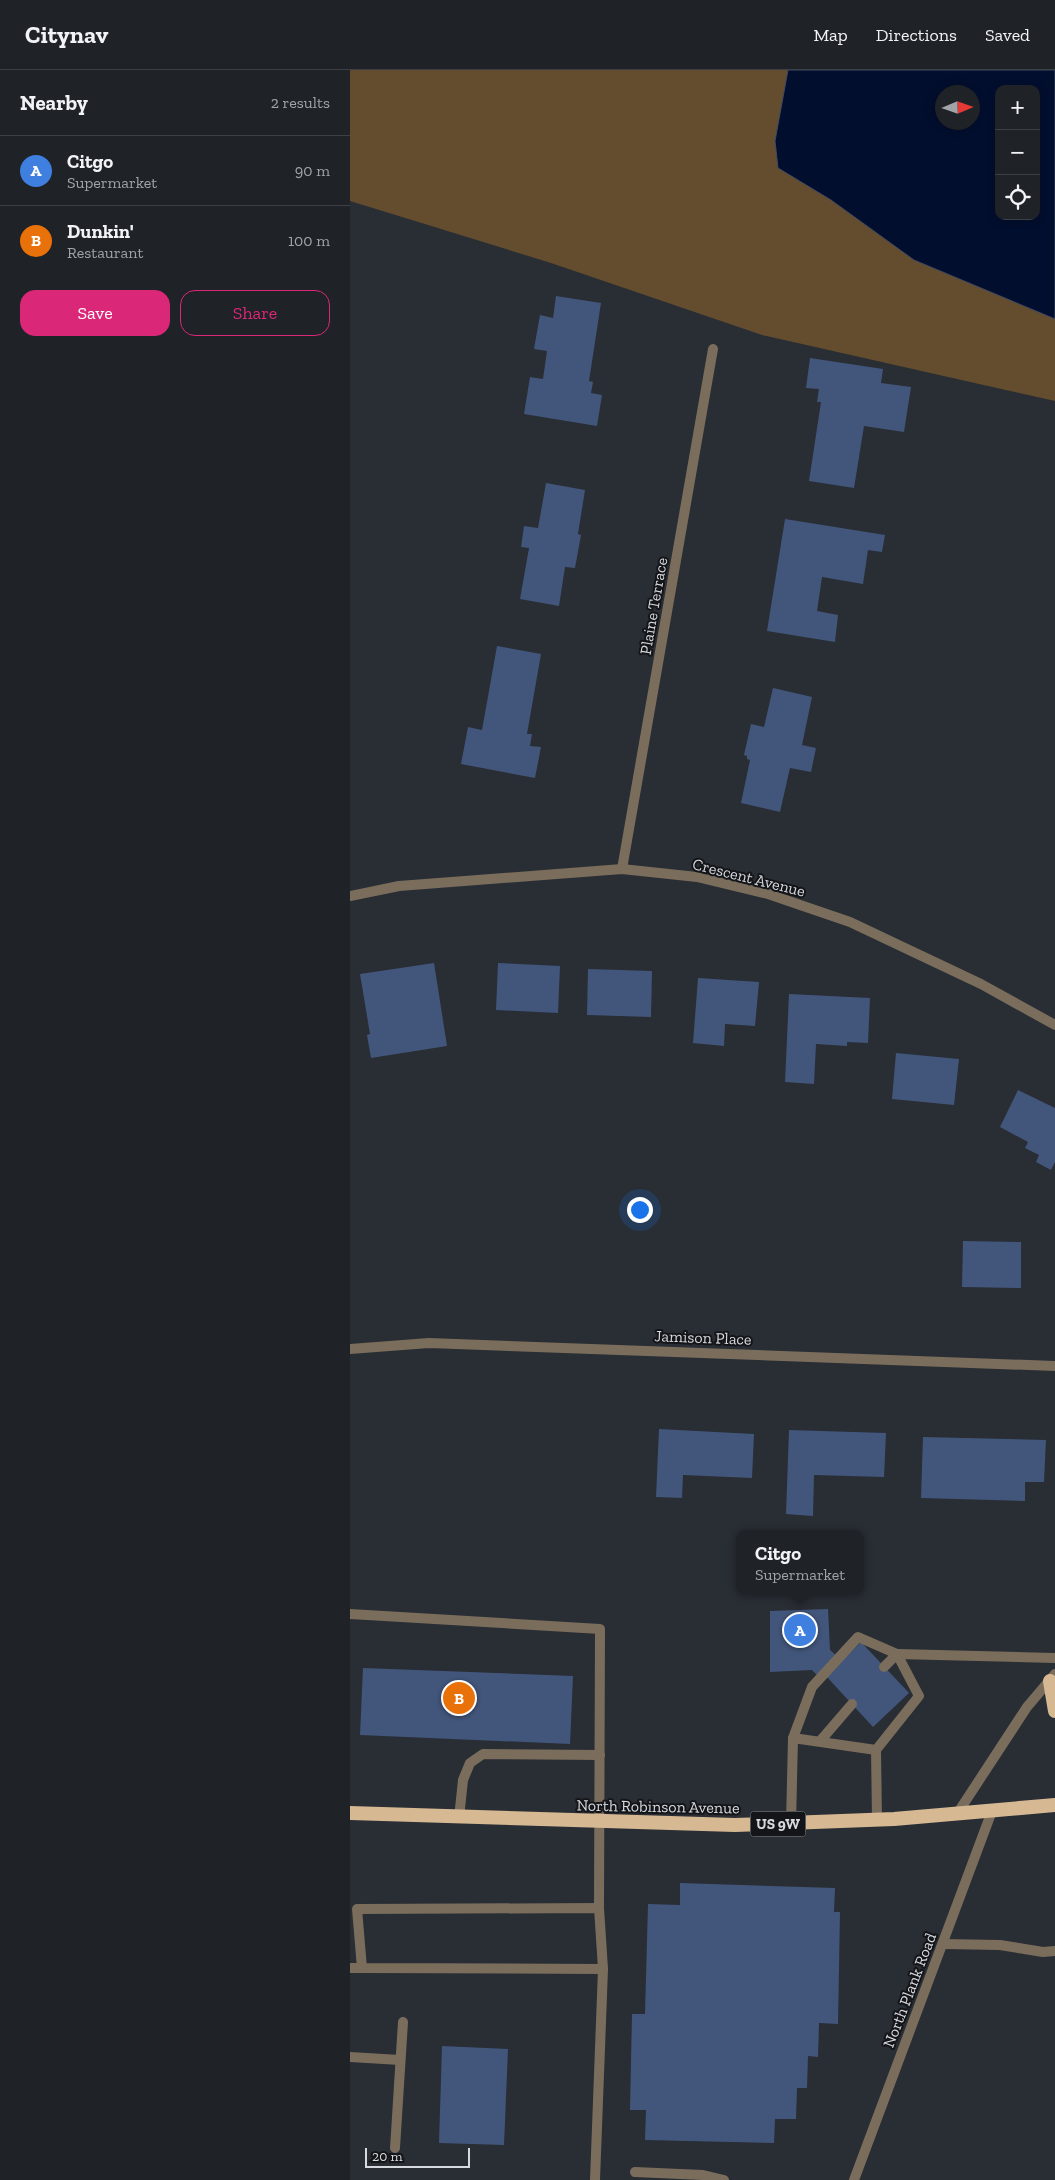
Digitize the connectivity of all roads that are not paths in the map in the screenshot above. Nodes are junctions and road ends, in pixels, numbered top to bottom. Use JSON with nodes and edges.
{"nodes":[{"id":1,"x":713,"y":348,"type":"dead end"},
{"id":2,"x":622,"y":869,"type":"junction"},
{"id":3,"x":350,"y":896,"type":"edge"},
{"id":4,"x":1055,"y":1025,"type":"edge"},
{"id":5,"x":350,"y":1349,"type":"edge"},
{"id":6,"x":1055,"y":1366,"type":"edge"},
{"id":7,"x":350,"y":1614,"type":"edge"},
{"id":8,"x":897,"y":1654,"type":"junction"},
{"id":9,"x":1055,"y":1658,"type":"edge"},
{"id":10,"x":884,"y":1667,"type":"dead end"},
{"id":11,"x":1052,"y":1678,"type":"edge"},
{"id":12,"x":852,"y":1704,"type":"dead end"},
{"id":13,"x":1055,"y":1711,"type":"edge"},
{"id":14,"x":793,"y":1738,"type":"junction"},
{"id":15,"x":821,"y":1740,"type":"junction"},
{"id":16,"x":876,"y":1750,"type":"junction"},
{"id":17,"x":600,"y":1755,"type":"junction"},
{"id":18,"x":1055,"y":1805,"type":"edge"},
{"id":19,"x":992,"y":1811,"type":"junction"},
{"id":20,"x":350,"y":1814,"type":"edge"},
{"id":21,"x":957,"y":1814,"type":"junction"},
{"id":22,"x":459,"y":1818,"type":"junction"},
{"id":23,"x":878,"y":1820,"type":"junction"},
{"id":24,"x":600,"y":1823,"type":"junction"},
{"id":25,"x":791,"y":1824,"type":"junction"},
{"id":26,"x":599,"y":1908,"type":"junction"},
{"id":27,"x":943,"y":1944,"type":"junction"},
{"id":28,"x":1055,"y":1951,"type":"edge"},
{"id":29,"x":350,"y":1968,"type":"edge"},
{"id":30,"x":362,"y":1968,"type":"junction"},
{"id":31,"x":602,"y":1969,"type":"junction"},
{"id":32,"x":403,"y":2022,"type":"dead end"},
{"id":33,"x":350,"y":2057,"type":"edge"},
{"id":34,"x":400,"y":2060,"type":"junction"},
{"id":35,"x":395,"y":2148,"type":"dead end"},
{"id":36,"x":635,"y":2172,"type":"dead end"},
{"id":37,"x":595,"y":2180,"type":"edge"},
{"id":38,"x":724,"y":2180,"type":"edge"},
{"id":39,"x":854,"y":2180,"type":"edge"}],
"edges":[{"from":1,"to":2,"type":"street","name":"Plaine Terrace"},
{"from":2,"to":3,"type":"street","name":"Crescent Avenue"},
{"from":2,"to":4,"type":"street","name":"Crescent Avenue"},
{"from":5,"to":6,"type":"street","name":"Jamison Place"},
{"from":7,"to":17,"type":"street"},
{"from":8,"to":9,"type":"street"},
{"from":8,"to":10,"type":"street"},
{"from":8,"to":14,"type":"street"},
{"from":8,"to":16,"type":"street"},
{"from":11,"to":13,"type":"highway"},
{"from":11,"to":21,"type":"street"},
{"from":12,"to":15,"type":"street"},
{"from":14,"to":15,"type":"street"},
{"from":14,"to":25,"type":"street"},
{"from":15,"to":16,"type":"street"},
{"from":16,"to":23,"type":"street"},
{"from":17,"to":22,"type":"street"},
{"from":17,"to":24,"type":"street"},
{"from":18,"to":19,"type":"highway","name":"North Robinson Avenue","number":"US 9W"},
{"from":19,"to":21,"type":"highway","name":"North Robinson Avenue","number":"US 9W"},
{"from":19,"to":27,"type":"street","name":"North Plank Road"},
{"from":20,"to":22,"type":"highway","name":"North Robinson Avenue","number":"US 9W"},
{"from":21,"to":23,"type":"highway","name":"North Robinson Avenue","number":"US 9W"},
{"from":22,"to":24,"type":"highway","name":"North Robinson Avenue","number":"US 9W"},
{"from":23,"to":25,"type":"highway","name":"North Robinson Avenue","number":"US 9W"},
{"from":24,"to":25,"type":"highway","name":"North Robinson Avenue","number":"US 9W"},
{"from":24,"to":26,"type":"street"},
{"from":26,"to":30,"type":"street"},
{"from":26,"to":31,"type":"street"},
{"from":27,"to":28,"type":"street"},
{"from":27,"to":39,"type":"street","name":"North Plank Road"},
{"from":29,"to":30,"type":"street"},
{"from":30,"to":31,"type":"street"},
{"from":31,"to":37,"type":"street"},
{"from":32,"to":34,"type":"street"},
{"from":33,"to":34,"type":"street"},
{"from":34,"to":35,"type":"street"},
{"from":36,"to":38,"type":"street"}]}
